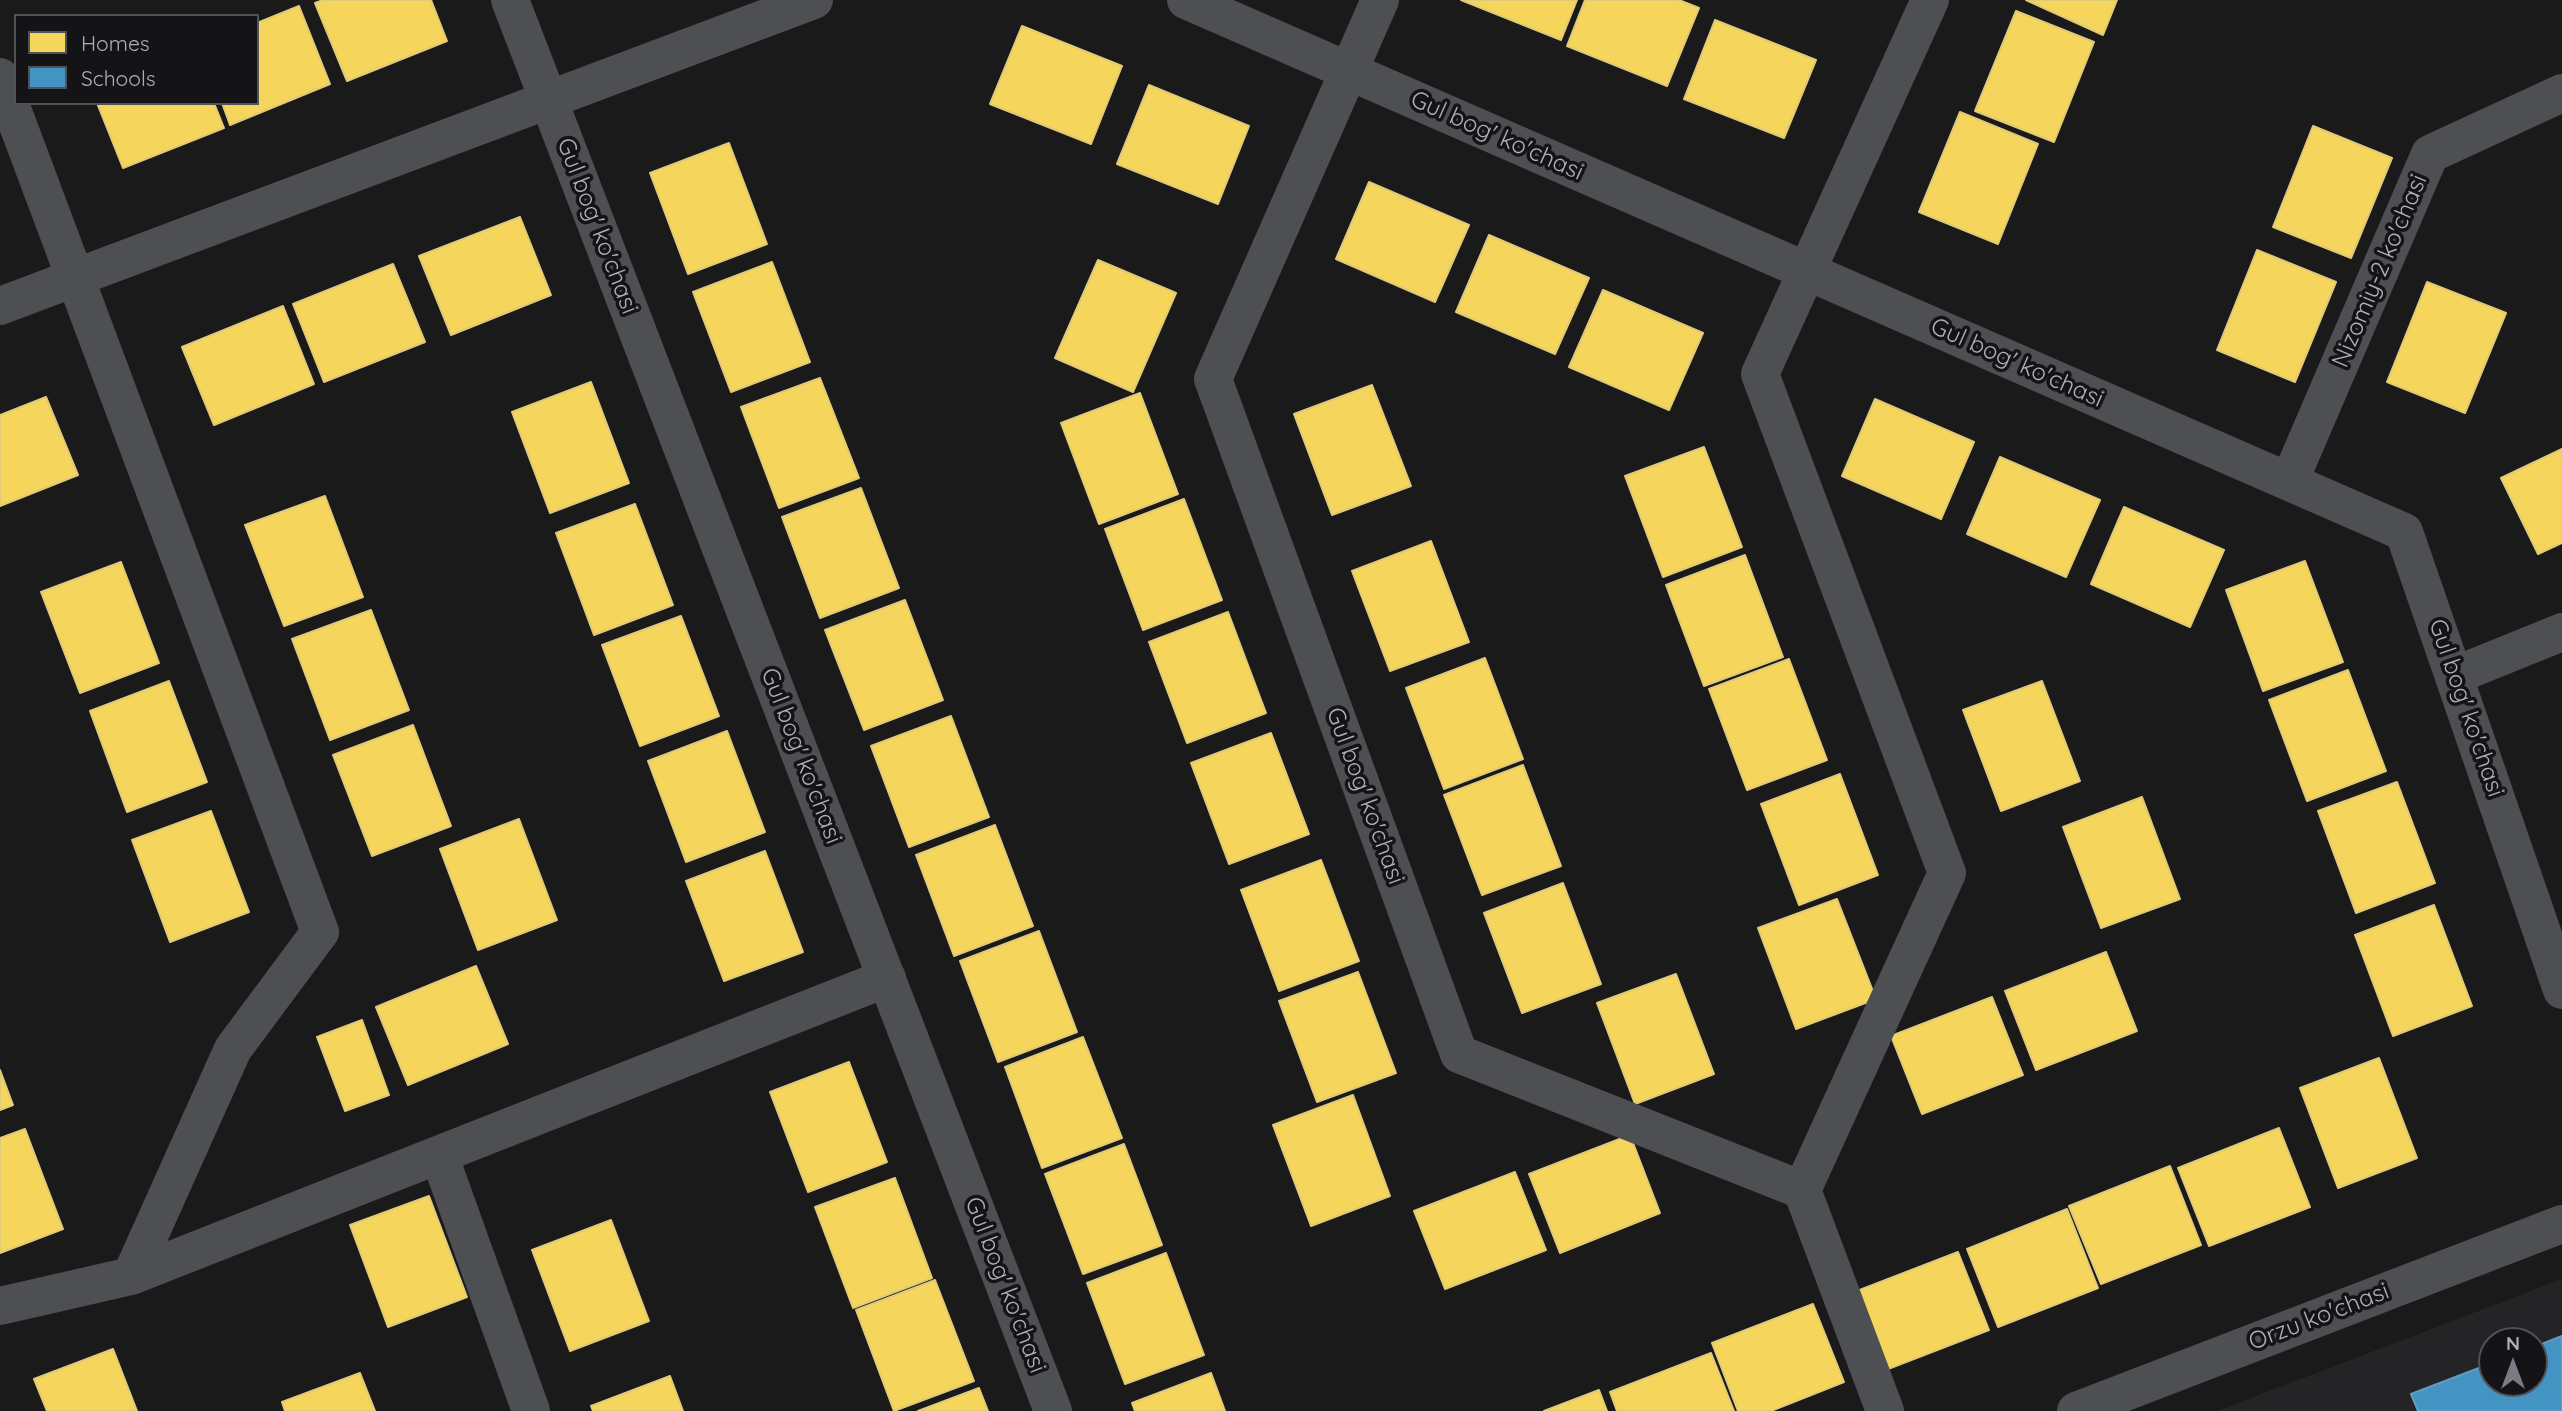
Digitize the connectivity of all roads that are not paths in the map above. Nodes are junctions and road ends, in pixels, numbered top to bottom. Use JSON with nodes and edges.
{"nodes":[{"id":1,"x":510,"y":0,"type":"edge"},
{"id":2,"x":814,"y":0,"type":"edge"},
{"id":3,"x":1186,"y":0,"type":"edge"},
{"id":4,"x":1380,"y":0,"type":"edge"},
{"id":5,"x":1930,"y":0,"type":"edge"},
{"id":6,"x":1351,"y":72,"type":"junction"},
{"id":7,"x":0,"y":77,"type":"edge"},
{"id":8,"x":2562,"y":93,"type":"edge"},
{"id":9,"x":549,"y":100,"type":"junction"},
{"id":10,"x":1807,"y":271,"type":"junction"},
{"id":11,"x":75,"y":278,"type":"junction"},
{"id":12,"x":0,"y":306,"type":"edge"},
{"id":13,"x":2289,"y":482,"type":"junction"},
{"id":14,"x":2562,"y":632,"type":"edge"},
{"id":15,"x":2456,"y":675,"type":"junction"},
{"id":16,"x":887,"y":978,"type":"junction"},
{"id":17,"x":2562,"y":990,"type":"edge"},
{"id":18,"x":439,"y":1155,"type":"junction"},
{"id":19,"x":1802,"y":1190,"type":"junction"},
{"id":20,"x":2562,"y":1224,"type":"edge"},
{"id":21,"x":131,"y":1276,"type":"junction"},
{"id":22,"x":0,"y":1306,"type":"edge"},
{"id":23,"x":531,"y":1411,"type":"edge"},
{"id":24,"x":1053,"y":1411,"type":"edge"},
{"id":25,"x":1885,"y":1411,"type":"edge"},
{"id":26,"x":2076,"y":1411,"type":"edge"}],
"edges":[{"from":1,"to":9,"type":"street","name":"Gul bog' ko'chasi"},
{"from":2,"to":9,"type":"street"},
{"from":3,"to":6,"type":"street","name":"Gul bog' ko'chasi"},
{"from":4,"to":6,"type":"street"},
{"from":5,"to":10,"type":"street"},
{"from":6,"to":10,"type":"street","name":"Gul bog' ko'chasi"},
{"from":6,"to":19,"type":"street","name":"Gul bog' ko'chasi"},
{"from":7,"to":11,"type":"street"},
{"from":8,"to":13,"type":"street","name":"Nizomiy-2 ko'chasi"},
{"from":9,"to":11,"type":"street"},
{"from":9,"to":16,"type":"street","name":"Gul bog' ko'chasi"},
{"from":10,"to":13,"type":"street","name":"Gul bog' ko'chasi"},
{"from":10,"to":19,"type":"street"},
{"from":11,"to":12,"type":"street"},
{"from":11,"to":21,"type":"street"},
{"from":13,"to":15,"type":"street","name":"Gul bog' ko'chasi"},
{"from":14,"to":15,"type":"street"},
{"from":15,"to":17,"type":"street","name":"Gul bog' ko'chasi"},
{"from":16,"to":18,"type":"street"},
{"from":16,"to":24,"type":"street","name":"Gul bog' ko'chasi"},
{"from":18,"to":21,"type":"street"},
{"from":18,"to":23,"type":"street"},
{"from":19,"to":25,"type":"street"},
{"from":20,"to":26,"type":"street","name":"Orzu ko'chasi"},
{"from":21,"to":22,"type":"street"}]}
